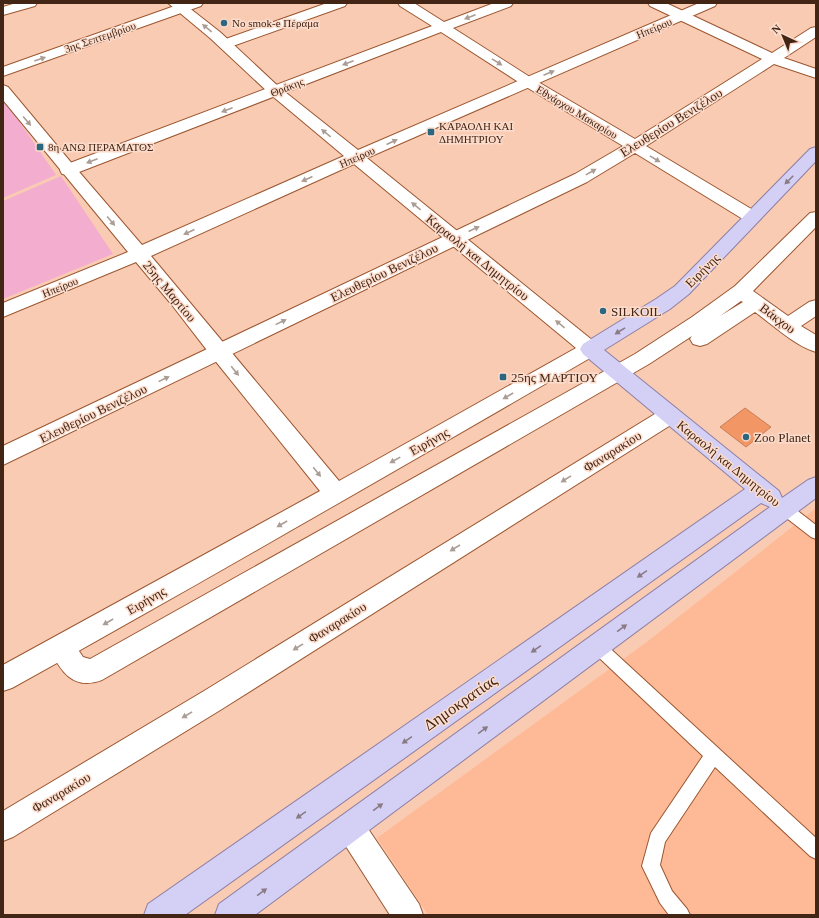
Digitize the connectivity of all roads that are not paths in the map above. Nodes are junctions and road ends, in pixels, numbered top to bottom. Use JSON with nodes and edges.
{"nodes":[{"id":1,"x":30,"y":3,"type":"edge"},
{"id":2,"x":340,"y":3,"type":"edge"},
{"id":3,"x":405,"y":3,"type":"edge"},
{"id":4,"x":506,"y":3,"type":"edge"},
{"id":5,"x":655,"y":3,"type":"edge"},
{"id":6,"x":710,"y":3,"type":"edge"},
{"id":7,"x":184,"y":5,"type":"edge"},
{"id":8,"x":3,"y":11,"type":"edge"},
{"id":9,"x":682,"y":16,"type":"junction"},
{"id":10,"x":442,"y":28,"type":"junction"},
{"id":11,"x":816,"y":31,"type":"edge"},
{"id":12,"x":225,"y":44,"type":"junction"},
{"id":13,"x":772,"y":58,"type":"junction"},
{"id":14,"x":3,"y":72,"type":"edge"},
{"id":15,"x":816,"y":74,"type":"edge"},
{"id":16,"x":528,"y":82,"type":"junction"},
{"id":17,"x":275,"y":91,"type":"junction"},
{"id":18,"x":4,"y":95,"type":"edge"},
{"id":19,"x":634,"y":147,"type":"junction"},
{"id":20,"x":816,"y":152,"type":"edge"},
{"id":21,"x":356,"y":157,"type":"junction"},
{"id":22,"x":68,"y":170,"type":"junction"},
{"id":23,"x":752,"y":217,"type":"junction"},
{"id":24,"x":816,"y":217,"type":"edge"},
{"id":25,"x":454,"y":238,"type":"junction"},
{"id":26,"x":139,"y":254,"type":"junction"},
{"id":27,"x":749,"y":296,"type":"junction"},
{"id":28,"x":816,"y":307,"type":"edge"},
{"id":29,"x":3,"y":310,"type":"edge"},
{"id":30,"x":787,"y":326,"type":"junction"},
{"id":31,"x":816,"y":345,"type":"edge"},
{"id":32,"x":590,"y":348,"type":"junction"},
{"id":33,"x":220,"y":353,"type":"junction"},
{"id":34,"x":618,"y":372,"type":"junction"},
{"id":35,"x":670,"y":415,"type":"junction"},
{"id":36,"x":3,"y":456,"type":"edge"},
{"id":37,"x":816,"y":486,"type":"edge"},
{"id":38,"x":761,"y":490,"type":"junction"},
{"id":39,"x":335,"y":493,"type":"junction"},
{"id":40,"x":785,"y":509,"type":"junction"},
{"id":41,"x":816,"y":533,"type":"edge"},
{"id":42,"x":597,"y":646,"type":"junction"},
{"id":43,"x":62,"y":647,"type":"junction"},
{"id":44,"x":3,"y":678,"type":"edge"},
{"id":45,"x":713,"y":755,"type":"junction"},
{"id":46,"x":3,"y":827,"type":"edge"},
{"id":47,"x":350,"y":827,"type":"junction"},
{"id":48,"x":816,"y":850,"type":"edge"},
{"id":49,"x":159,"y":915,"type":"edge"},
{"id":50,"x":230,"y":915,"type":"edge"},
{"id":51,"x":408,"y":915,"type":"edge"},
{"id":52,"x":681,"y":915,"type":"edge"}],
"edges":[{"from":1,"to":8,"type":"street"},
{"from":2,"to":12,"type":"street"},
{"from":3,"to":10,"type":"street","name":"Εθνάρχου Μακαρίου"},
{"from":4,"to":10,"type":"street","name":"Θράκης","one_way":true},
{"from":5,"to":9,"type":"street"},
{"from":6,"to":9,"type":"street","name":"Ηπείρου"},
{"from":12,"to":7,"type":"street","name":"Καραολή και Δημητρίου","one_way":true},
{"from":14,"to":7,"type":"street","name":"3ης Σεπτεμβρίου","one_way":true},
{"from":9,"to":13,"type":"street"},
{"from":16,"to":9,"type":"street","name":"Ηπείρου","one_way":true},
{"from":10,"to":16,"type":"street","name":"Εθνάρχου Μακαρίου","one_way":true},
{"from":10,"to":17,"type":"street","name":"Θράκης","one_way":true},
{"from":11,"to":13,"type":"street","name":"Ελευθερίου Βενιζέλου"},
{"from":12,"to":17,"type":"street","name":"Καραολή και Δημητρίου"},
{"from":13,"to":15,"type":"street"},
{"from":13,"to":19,"type":"street","name":"Ελευθερίου Βενιζέλου"},
{"from":16,"to":19,"type":"street","name":"Εθνάρχου Μακαρίου"},
{"from":21,"to":16,"type":"street","name":"Ηπείρου","one_way":true},
{"from":21,"to":17,"type":"street","name":"Καραολή και Δημητρίου","one_way":true},
{"from":17,"to":22,"type":"street","name":"Θράκης","one_way":true},
{"from":18,"to":22,"type":"street","name":"25ης Μαρτίου","one_way":true},
{"from":19,"to":23,"type":"street","name":"Εθνάρχου Μακαρίου","one_way":true},
{"from":25,"to":19,"type":"street","name":"Ελευθερίου Βενιζέλου","one_way":true},
{"from":20,"to":23,"type":"main road","name":"Ειρήνης","one_way":true},
{"from":25,"to":21,"type":"street","name":"Καραολή και Δημητρίου","one_way":true},
{"from":21,"to":26,"type":"street","name":"Ηπείρου","one_way":true},
{"from":22,"to":26,"type":"street","name":"25ης Μαρτίου","one_way":true},
{"from":23,"to":32,"type":"main road","name":"Ειρήνης","one_way":true},
{"from":24,"to":27,"type":"street"},
{"from":32,"to":25,"type":"street","name":"Καραολή και Δημητρίου","one_way":true},
{"from":33,"to":25,"type":"street","name":"Ελευθερίου Βενιζέλου","one_way":true},
{"from":26,"to":29,"type":"street","name":"Ηπείρου"},
{"from":26,"to":33,"type":"street","name":"25ης Μαρτίου"},
{"from":27,"to":30,"type":"street","name":"Βάκχου"},
{"from":27,"to":34,"type":"street"},
{"from":28,"to":30,"type":"street"},
{"from":30,"to":31,"type":"street","name":"Βάκχου"},
{"from":32,"to":34,"type":"main road","name":"Καραολή και Δημητρίου"},
{"from":32,"to":39,"type":"street","name":"Ειρήνης","one_way":true},
{"from":36,"to":33,"type":"street","name":"Ελευθερίου Βενιζέλου","one_way":true},
{"from":33,"to":39,"type":"street","name":"25ης Μαρτίου","one_way":true},
{"from":34,"to":35,"type":"main road","name":"Καραολή και Δημητρίου"},
{"from":34,"to":43,"type":"street"},
{"from":35,"to":38,"type":"main road","name":"Καραολή και Δημητρίου"},
{"from":35,"to":46,"type":"street","name":"Φαναρακίου","one_way":true},
{"from":37,"to":40,"type":"main road"},
{"from":38,"to":40,"type":"main road","name":"Καραολή και Δημητρίου"},
{"from":38,"to":49,"type":"main road","name":"Δημοκρατίας","one_way":true},
{"from":39,"to":43,"type":"street","name":"Ειρήνης","one_way":true},
{"from":40,"to":41,"type":"lane"},
{"from":42,"to":40,"type":"main road","one_way":true},
{"from":42,"to":45,"type":"lane"},
{"from":47,"to":42,"type":"main road","one_way":true},
{"from":43,"to":44,"type":"street","name":"Ειρήνης"},
{"from":45,"to":48,"type":"lane"},
{"from":45,"to":52,"type":"lane"},
{"from":50,"to":47,"type":"main road","one_way":true},
{"from":47,"to":51,"type":"street"}]}
